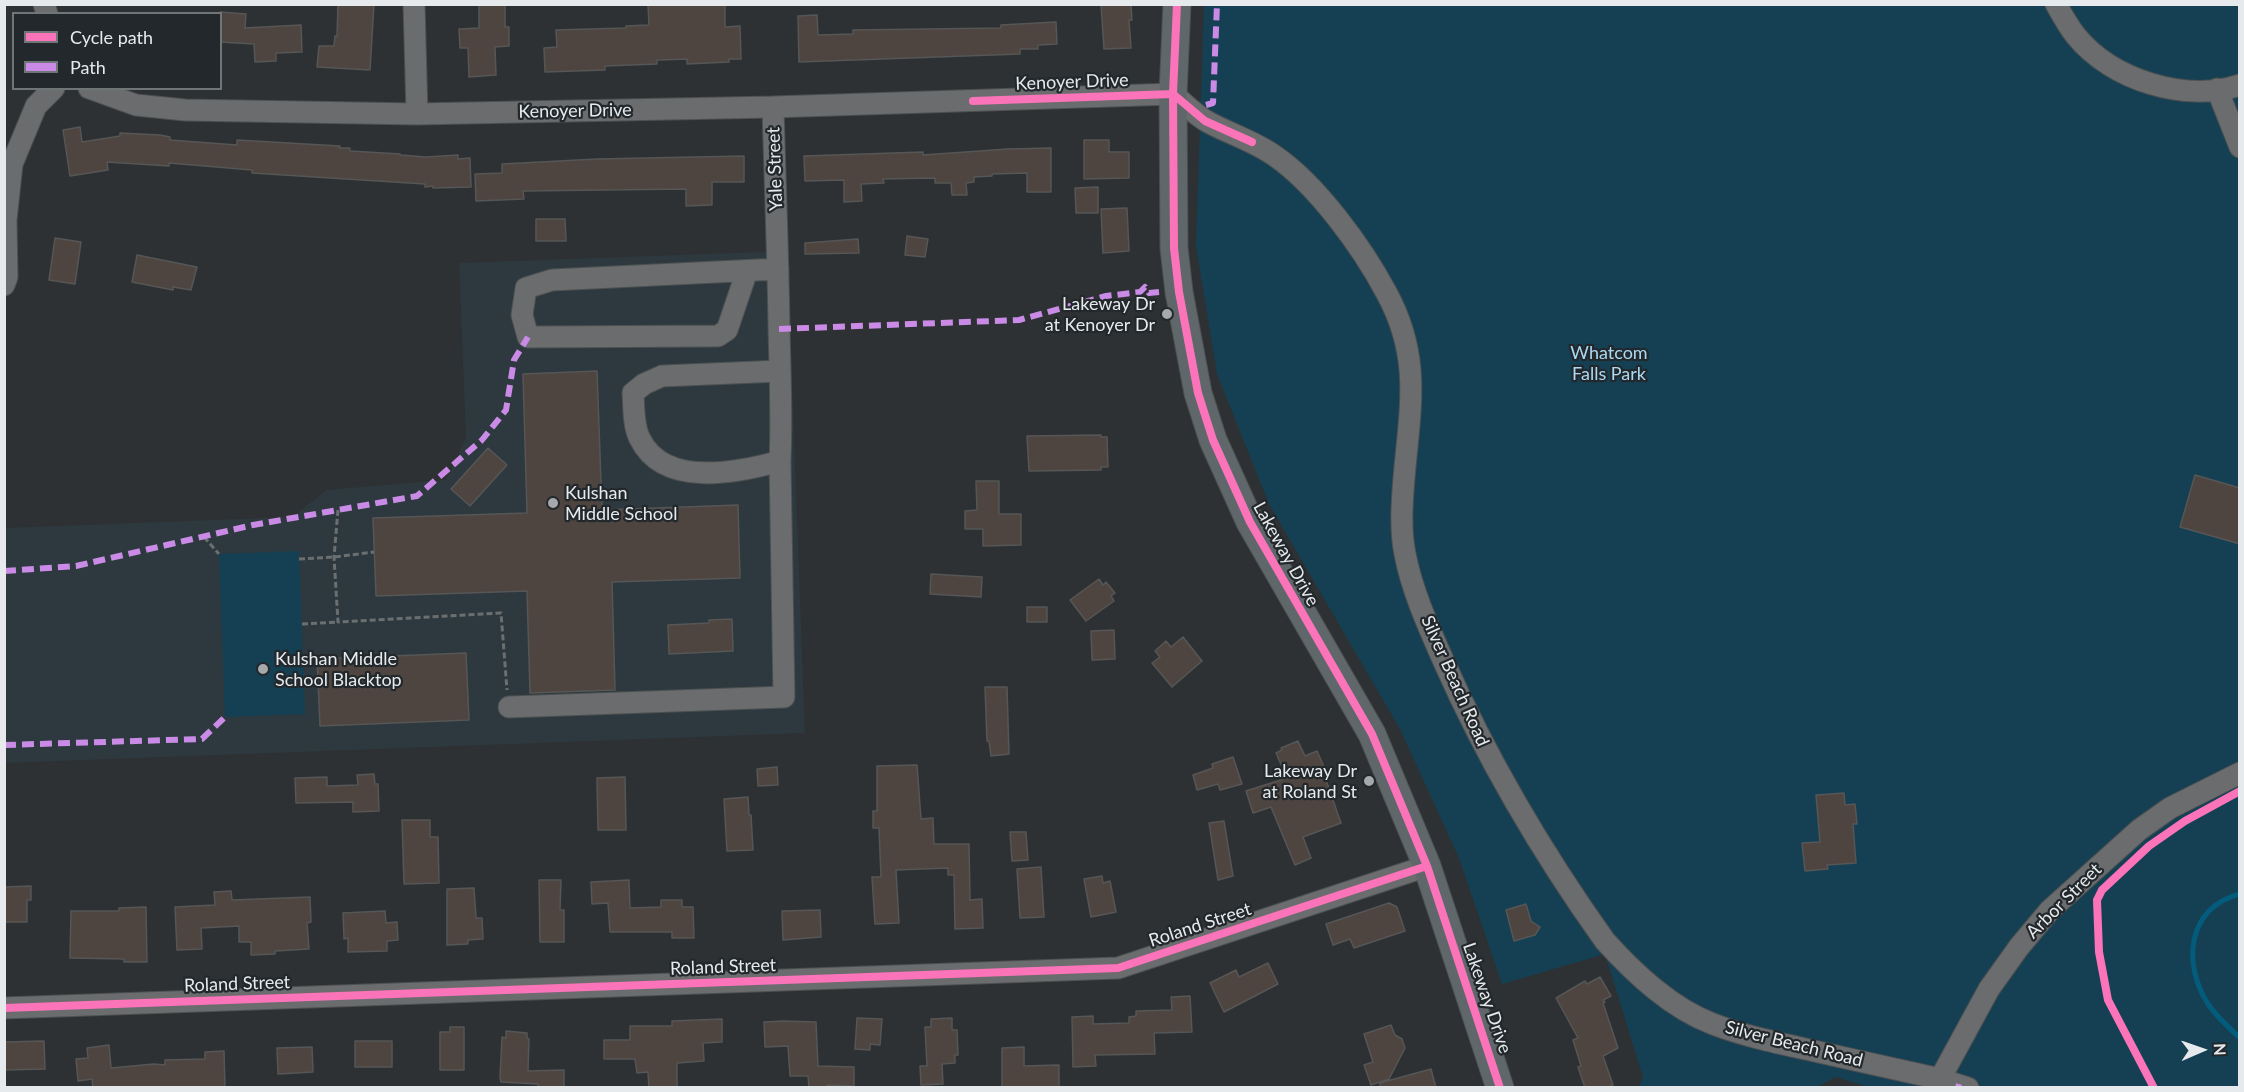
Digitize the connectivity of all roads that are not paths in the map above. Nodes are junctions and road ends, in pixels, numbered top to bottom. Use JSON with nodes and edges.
{"nodes":[{"id":1,"x":414,"y":4,"type":"edge"},
{"id":2,"x":1177,"y":4,"type":"edge"},
{"id":3,"x":2056,"y":4,"type":"edge"},
{"id":4,"x":2240,"y":85,"type":"edge"},
{"id":5,"x":2217,"y":89,"type":"junction"},
{"id":6,"x":52,"y":90,"type":"edge"},
{"id":7,"x":95,"y":90,"type":"edge"},
{"id":8,"x":1173,"y":94,"type":"junction"},
{"id":9,"x":773,"y":107,"type":"junction"},
{"id":10,"x":417,"y":114,"type":"junction"},
{"id":11,"x":2240,"y":147,"type":"edge"},
{"id":12,"x":778,"y":269,"type":"junction"},
{"id":13,"x":747,"y":271,"type":"junction"},
{"id":14,"x":4,"y":285,"type":"edge"},
{"id":15,"x":780,"y":371,"type":"junction"},
{"id":16,"x":780,"y":461,"type":"junction"},
{"id":17,"x":509,"y":707,"type":"road end"},
{"id":18,"x":2240,"y":773,"type":"edge"},
{"id":19,"x":1427,"y":866,"type":"junction"},
{"id":20,"x":4,"y":1008,"type":"edge"},
{"id":21,"x":1940,"y":1079,"type":"junction"},
{"id":22,"x":1500,"y":1088,"type":"edge"},
{"id":23,"x":1968,"y":1088,"type":"edge"}],
"edges":[{"from":1,"to":10,"type":"street"},
{"from":2,"to":8,"type":"main road","name":"Lakeway Drive"},
{"from":3,"to":5,"type":"street"},
{"from":4,"to":5,"type":"street"},
{"from":5,"to":11,"type":"street"},
{"from":6,"to":14,"type":"street"},
{"from":7,"to":10,"type":"street","name":"Kenoyer Drive"},
{"from":8,"to":9,"type":"street","name":"Kenoyer Drive"},
{"from":8,"to":19,"type":"main road","name":"Lakeway Drive"},
{"from":8,"to":21,"type":"street","name":"Silver Beach Road"},
{"from":9,"to":10,"type":"street","name":"Kenoyer Drive"},
{"from":9,"to":12,"type":"street","name":"Yale Street"},
{"from":12,"to":13,"type":"street"},
{"from":12,"to":15,"type":"street","name":"Yale Street"},
{"from":13,"to":13,"type":"street"},
{"from":15,"to":16,"type":"street","name":"Yale Street"},
{"from":15,"to":16,"type":"street"},
{"from":16,"to":17,"type":"street","name":"Yale Street"},
{"from":18,"to":21,"type":"street","name":"Arbor Street"},
{"from":19,"to":20,"type":"street","name":"Roland Street"},
{"from":19,"to":22,"type":"main road","name":"Lakeway Drive"},
{"from":21,"to":23,"type":"street","name":"Silver Beach Road"}]}
